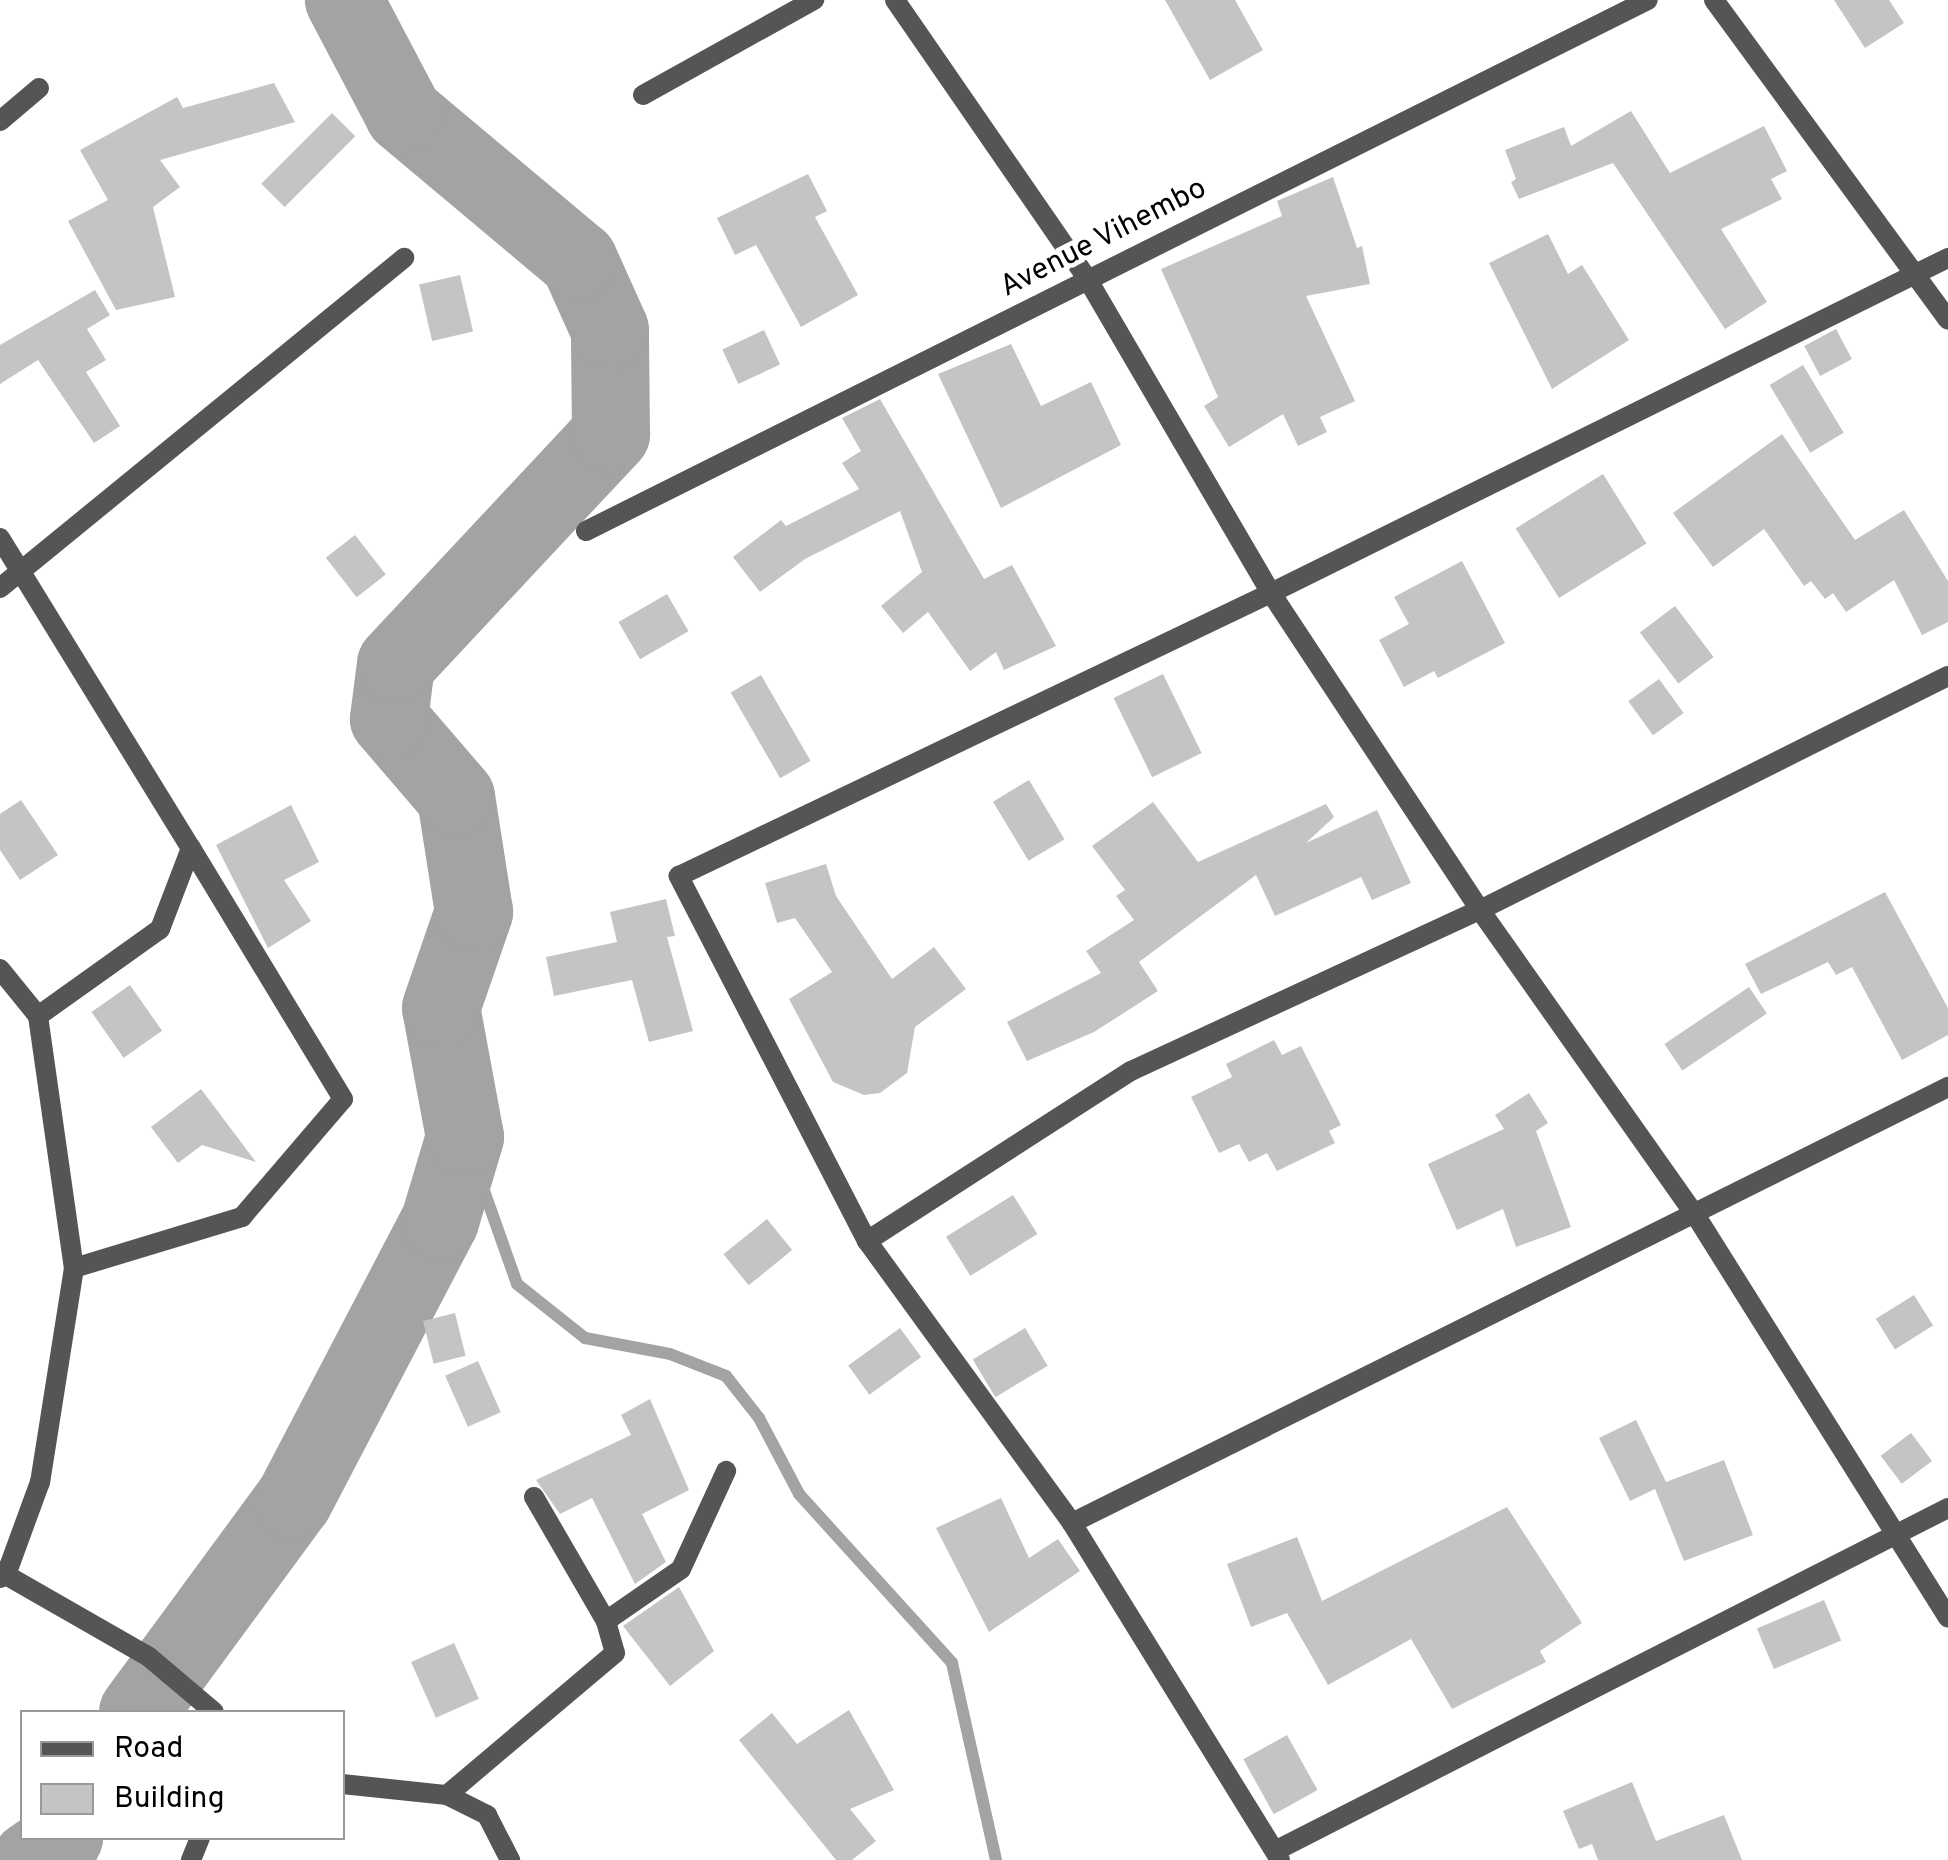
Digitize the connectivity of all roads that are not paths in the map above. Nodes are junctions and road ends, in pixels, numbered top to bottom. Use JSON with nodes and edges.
{"nodes":[{"id":1,"x":814,"y":0,"type":"edge"},
{"id":2,"x":895,"y":0,"type":"edge"},
{"id":3,"x":1648,"y":0,"type":"edge"},
{"id":4,"x":1714,"y":0,"type":"edge"},
{"id":5,"x":39,"y":88,"type":"dead end"},
{"id":6,"x":642,"y":95,"type":"dead end"},
{"id":7,"x":0,"y":122,"type":"edge"},
{"id":8,"x":404,"y":258,"type":"dead end"},
{"id":9,"x":1948,"y":258,"type":"edge"},
{"id":10,"x":1920,"y":277,"type":"junction"},
{"id":11,"x":1088,"y":280,"type":"junction"},
{"id":12,"x":1948,"y":320,"type":"edge"},
{"id":13,"x":586,"y":532,"type":"dead end"},
{"id":14,"x":0,"y":538,"type":"edge"},
{"id":15,"x":21,"y":572,"type":"junction"},
{"id":16,"x":0,"y":588,"type":"edge"},
{"id":17,"x":1271,"y":593,"type":"junction"},
{"id":18,"x":1948,"y":676,"type":"edge"},
{"id":19,"x":192,"y":848,"type":"junction"},
{"id":20,"x":1480,"y":910,"type":"junction"},
{"id":21,"x":0,"y":968,"type":"edge"},
{"id":22,"x":38,"y":1016,"type":"junction"},
{"id":23,"x":1948,"y":1086,"type":"edge"},
{"id":24,"x":1696,"y":1216,"type":"junction"},
{"id":25,"x":867,"y":1240,"type":"junction"},
{"id":26,"x":74,"y":1268,"type":"junction"},
{"id":27,"x":726,"y":1471,"type":"dead end"},
{"id":28,"x":534,"y":1497,"type":"dead end"},
{"id":29,"x":1948,"y":1508,"type":"edge"},
{"id":30,"x":1072,"y":1523,"type":"junction"},
{"id":31,"x":1897,"y":1533,"type":"junction"},
{"id":32,"x":2,"y":1575,"type":"edge"},
{"id":33,"x":1948,"y":1617,"type":"edge"},
{"id":34,"x":606,"y":1621,"type":"junction"},
{"id":35,"x":212,"y":1710,"type":"edge"},
{"id":36,"x":345,"y":1784,"type":"edge"},
{"id":37,"x":446,"y":1795,"type":"junction"},
{"id":38,"x":1278,"y":1855,"type":"edge"},
{"id":39,"x":510,"y":1860,"type":"edge"}],
"edges":[{"from":1,"to":6,"type":"street"},
{"from":2,"to":11,"type":"street"},
{"from":3,"to":11,"type":"street","name":"Avenue Vihembo"},
{"from":4,"to":10,"type":"street"},
{"from":5,"to":7,"type":"street"},
{"from":8,"to":15,"type":"street"},
{"from":9,"to":10,"type":"street"},
{"from":10,"to":12,"type":"street"},
{"from":10,"to":17,"type":"street"},
{"from":11,"to":13,"type":"street","name":"Avenue Vihembo"},
{"from":11,"to":17,"type":"street"},
{"from":14,"to":15,"type":"street"},
{"from":15,"to":16,"type":"street"},
{"from":15,"to":19,"type":"street"},
{"from":17,"to":20,"type":"street"},
{"from":17,"to":25,"type":"street"},
{"from":18,"to":20,"type":"street"},
{"from":19,"to":22,"type":"street"},
{"from":19,"to":26,"type":"street"},
{"from":20,"to":24,"type":"street"},
{"from":20,"to":25,"type":"street"},
{"from":21,"to":22,"type":"street"},
{"from":22,"to":26,"type":"street"},
{"from":23,"to":24,"type":"street"},
{"from":24,"to":30,"type":"street"},
{"from":24,"to":31,"type":"street"},
{"from":25,"to":30,"type":"street"},
{"from":26,"to":32,"type":"street"},
{"from":27,"to":34,"type":"street"},
{"from":28,"to":34,"type":"street"},
{"from":29,"to":31,"type":"street"},
{"from":30,"to":38,"type":"street"},
{"from":31,"to":33,"type":"street"},
{"from":31,"to":38,"type":"street"},
{"from":32,"to":35,"type":"street"},
{"from":34,"to":37,"type":"street"},
{"from":36,"to":37,"type":"street"},
{"from":37,"to":39,"type":"street"}]}
